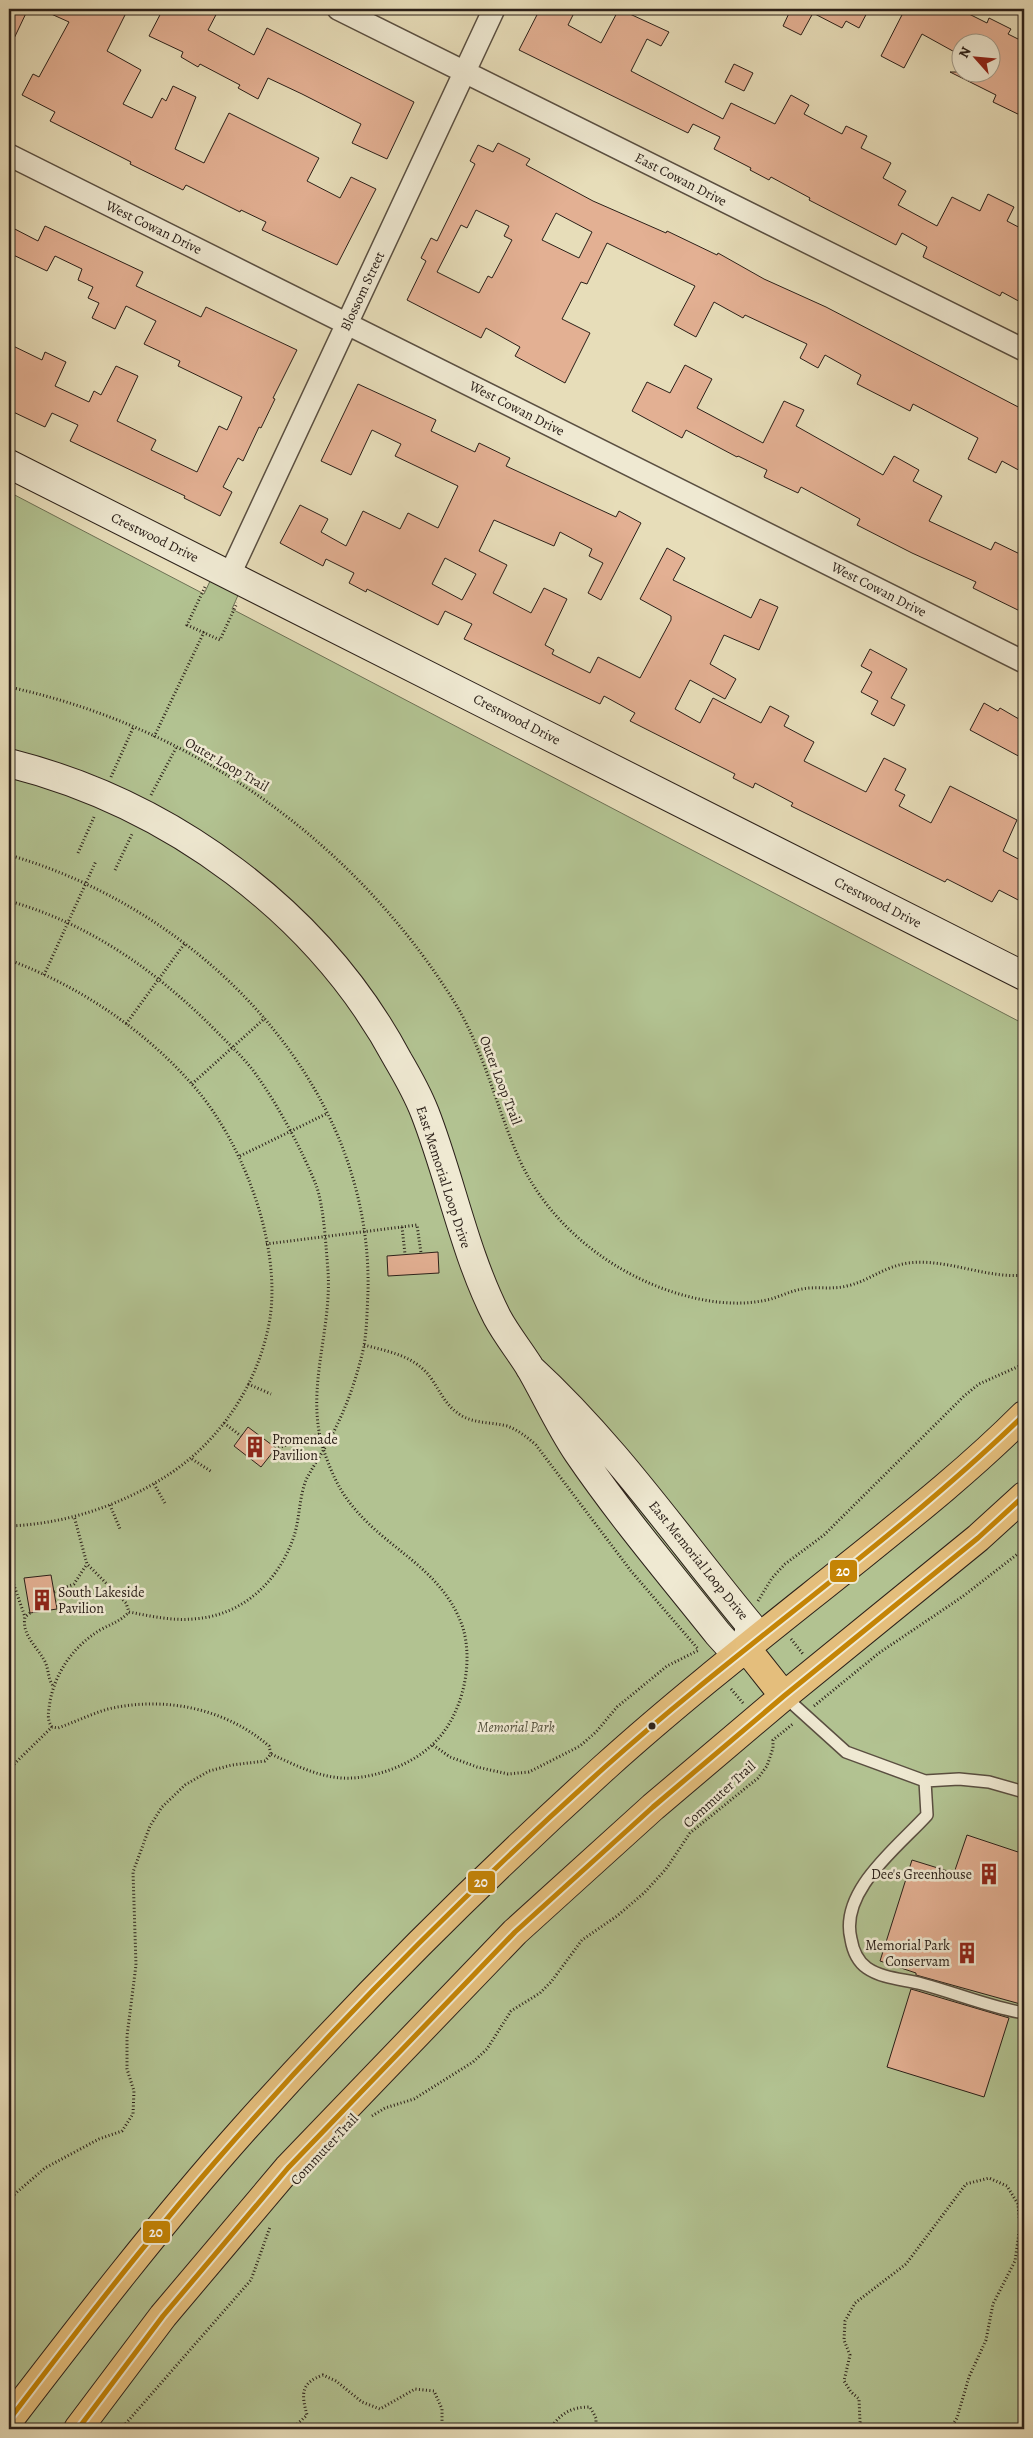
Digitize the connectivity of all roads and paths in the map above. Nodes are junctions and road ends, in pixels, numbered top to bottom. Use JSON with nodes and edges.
{"nodes":[{"id":1,"x":338,"y":9,"type":"edge"},
{"id":2,"x":494,"y":9,"type":"edge"},
{"id":3,"x":464,"y":71,"type":"junction"},
{"id":4,"x":9,"y":155,"type":"edge"},
{"id":5,"x":347,"y":323,"type":"junction"},
{"id":6,"x":1024,"y":350,"type":"edge"},
{"id":7,"x":9,"y":464,"type":"edge"},
{"id":8,"x":230,"y":574,"type":"junction"},
{"id":9,"x":204,"y":632,"type":"junction"},
{"id":10,"x":1024,"y":662,"type":"edge"},
{"id":11,"x":9,"y":687,"type":"edge"},
{"id":12,"x":133,"y":728,"type":"junction"},
{"id":13,"x":154,"y":737,"type":"junction"},
{"id":14,"x":176,"y":747,"type":"junction"},
{"id":15,"x":9,"y":763,"type":"edge"},
{"id":16,"x":103,"y":795,"type":"junction"},
{"id":17,"x":142,"y":812,"type":"junction"},
{"id":18,"x":78,"y":853,"type":"dead end"},
{"id":19,"x":9,"y":855,"type":"edge"},
{"id":20,"x":96,"y":861,"type":"dead end"},
{"id":21,"x":115,"y":870,"type":"dead end"},
{"id":22,"x":85,"y":884,"type":"junction"},
{"id":23,"x":9,"y":901,"type":"edge"},
{"id":24,"x":68,"y":923,"type":"junction"},
{"id":25,"x":185,"y":943,"type":"junction"},
{"id":26,"x":9,"y":960,"type":"edge"},
{"id":27,"x":44,"y":975,"type":"junction"},
{"id":28,"x":1024,"y":976,"type":"edge"},
{"id":29,"x":158,"y":979,"type":"junction"},
{"id":30,"x":265,"y":1018,"type":"junction"},
{"id":31,"x":126,"y":1024,"type":"junction"},
{"id":32,"x":232,"y":1047,"type":"junction"},
{"id":33,"x":192,"y":1084,"type":"junction"},
{"id":34,"x":328,"y":1113,"type":"junction"},
{"id":35,"x":290,"y":1132,"type":"junction"},
{"id":36,"x":240,"y":1156,"type":"junction"},
{"id":37,"x":402,"y":1227,"type":"junction"},
{"id":38,"x":366,"y":1232,"type":"junction"},
{"id":39,"x":324,"y":1237,"type":"junction"},
{"id":40,"x":266,"y":1244,"type":"junction"},
{"id":41,"x":421,"y":1253,"type":"dead end"},
{"id":42,"x":405,"y":1254,"type":"dead end"},
{"id":43,"x":1024,"y":1275,"type":"edge"},
{"id":44,"x":364,"y":1345,"type":"junction"},
{"id":45,"x":1024,"y":1364,"type":"edge"},
{"id":46,"x":248,"y":1384,"type":"junction"},
{"id":47,"x":271,"y":1394,"type":"dead end"},
{"id":48,"x":1024,"y":1415,"type":"edge"},
{"id":49,"x":224,"y":1423,"type":"junction"},
{"id":50,"x":319,"y":1434,"type":"junction"},
{"id":51,"x":241,"y":1436,"type":"dead end"},
{"id":52,"x":275,"y":1450,"type":"dead end"},
{"id":53,"x":324,"y":1450,"type":"junction"},
{"id":54,"x":192,"y":1459,"type":"junction"},
{"id":55,"x":212,"y":1472,"type":"dead end"},
{"id":56,"x":154,"y":1484,"type":"junction"},
{"id":57,"x":1024,"y":1496,"type":"edge"},
{"id":58,"x":110,"y":1505,"type":"junction"},
{"id":59,"x":166,"y":1505,"type":"dead end"},
{"id":60,"x":74,"y":1516,"type":"junction"},
{"id":61,"x":9,"y":1526,"type":"edge"},
{"id":62,"x":120,"y":1530,"type":"dead end"},
{"id":63,"x":1024,"y":1549,"type":"edge"},
{"id":64,"x":87,"y":1564,"type":"junction"},
{"id":65,"x":9,"y":1571,"type":"edge"},
{"id":66,"x":54,"y":1592,"type":"dead end"},
{"id":67,"x":752,"y":1606,"type":"dead end"},
{"id":68,"x":130,"y":1612,"type":"junction"},
{"id":69,"x":30,"y":1613,"type":"dead end"},
{"id":70,"x":25,"y":1617,"type":"junction"},
{"id":71,"x":704,"y":1646,"type":"dead end"},
{"id":72,"x":746,"y":1648,"type":"junction"},
{"id":73,"x":699,"y":1650,"type":"junction"},
{"id":74,"x":718,"y":1673,"type":"junction"},
{"id":75,"x":54,"y":1688,"type":"junction"},
{"id":76,"x":784,"y":1696,"type":"junction"},
{"id":77,"x":821,"y":1700,"type":"dead end"},
{"id":78,"x":756,"y":1719,"type":"junction"},
{"id":79,"x":794,"y":1722,"type":"dead end"},
{"id":80,"x":52,"y":1727,"type":"junction"},
{"id":81,"x":433,"y":1745,"type":"junction"},
{"id":82,"x":271,"y":1754,"type":"junction"},
{"id":83,"x":9,"y":1769,"type":"edge"},
{"id":84,"x":924,"y":1781,"type":"junction"},
{"id":85,"x":1024,"y":1792,"type":"edge"},
{"id":86,"x":1024,"y":2013,"type":"edge"},
{"id":87,"x":366,"y":2120,"type":"dead end"},
{"id":88,"x":9,"y":2198,"type":"edge"},
{"id":89,"x":275,"y":2219,"type":"dead end"},
{"id":90,"x":9,"y":2420,"type":"edge"},
{"id":91,"x":78,"y":2429,"type":"edge"},
{"id":92,"x":121,"y":2429,"type":"edge"},
{"id":93,"x":292,"y":2429,"type":"edge"},
{"id":94,"x":442,"y":2429,"type":"edge"},
{"id":95,"x":550,"y":2429,"type":"edge"},
{"id":96,"x":596,"y":2429,"type":"edge"},
{"id":97,"x":858,"y":2429,"type":"edge"},
{"id":98,"x":950,"y":2429,"type":"edge"}],
"edges":[{"from":1,"to":3,"type":"street","name":"East Cowan Drive"},
{"from":2,"to":3,"type":"street","name":"Blossom Street"},
{"from":3,"to":5,"type":"street","name":"Blossom Street"},
{"from":3,"to":6,"type":"street","name":"East Cowan Drive"},
{"from":4,"to":5,"type":"street","name":"West Cowan Drive"},
{"from":5,"to":8,"type":"street","name":"Blossom Street"},
{"from":5,"to":10,"type":"street","name":"West Cowan Drive"},
{"from":7,"to":8,"type":"street","name":"Crestwood Drive"},
{"from":8,"to":9,"type":"path"},
{"from":8,"to":9,"type":"path"},
{"from":8,"to":28,"type":"street","name":"Crestwood Drive"},
{"from":9,"to":13,"type":"path"},
{"from":11,"to":12,"type":"path","name":"Outer Loop Trail"},
{"from":12,"to":13,"type":"path","name":"Outer Loop Trail"},
{"from":12,"to":16,"type":"path"},
{"from":13,"to":14,"type":"path","name":"Outer Loop Trail"},
{"from":14,"to":17,"type":"path"},
{"from":14,"to":43,"type":"path","name":"Outer Loop Trail"},
{"from":15,"to":16,"type":"street","name":"East Memorial Loop Drive"},
{"from":16,"to":17,"type":"street","name":"East Memorial Loop Drive"},
{"from":16,"to":18,"type":"path"},
{"from":17,"to":21,"type":"path"},
{"from":17,"to":72,"type":"street","name":"East Memorial Loop Drive"},
{"from":19,"to":22,"type":"path"},
{"from":20,"to":22,"type":"path"},
{"from":22,"to":24,"type":"path"},
{"from":22,"to":25,"type":"path"},
{"from":23,"to":24,"type":"path"},
{"from":24,"to":27,"type":"path"},
{"from":24,"to":29,"type":"path"},
{"from":25,"to":29,"type":"path"},
{"from":25,"to":30,"type":"path"},
{"from":26,"to":27,"type":"path"},
{"from":27,"to":31,"type":"path"},
{"from":29,"to":31,"type":"path"},
{"from":29,"to":32,"type":"path"},
{"from":30,"to":32,"type":"path"},
{"from":30,"to":34,"type":"path"},
{"from":31,"to":33,"type":"path"},
{"from":32,"to":33,"type":"path"},
{"from":32,"to":35,"type":"path"},
{"from":33,"to":36,"type":"path"},
{"from":34,"to":35,"type":"path"},
{"from":34,"to":38,"type":"path"},
{"from":35,"to":36,"type":"path"},
{"from":35,"to":39,"type":"path"},
{"from":36,"to":40,"type":"path"},
{"from":37,"to":38,"type":"path"},
{"from":37,"to":41,"type":"path"},
{"from":37,"to":42,"type":"path"},
{"from":38,"to":39,"type":"path"},
{"from":38,"to":44,"type":"path"},
{"from":39,"to":40,"type":"path"},
{"from":39,"to":50,"type":"path"},
{"from":40,"to":46,"type":"path"},
{"from":44,"to":53,"type":"path"},
{"from":44,"to":73,"type":"path"},
{"from":45,"to":67,"type":"path"},
{"from":46,"to":47,"type":"path"},
{"from":46,"to":49,"type":"path"},
{"from":48,"to":72,"type":"main road"},
{"from":49,"to":51,"type":"path"},
{"from":49,"to":54,"type":"path"},
{"from":50,"to":52,"type":"path"},
{"from":50,"to":53,"type":"path"},
{"from":53,"to":68,"type":"path"},
{"from":53,"to":81,"type":"path"},
{"from":54,"to":55,"type":"path"},
{"from":54,"to":56,"type":"path"},
{"from":56,"to":58,"type":"path"},
{"from":56,"to":59,"type":"path"},
{"from":57,"to":76,"type":"main road"},
{"from":58,"to":60,"type":"path"},
{"from":58,"to":62,"type":"path"},
{"from":60,"to":61,"type":"path"},
{"from":60,"to":64,"type":"path"},
{"from":63,"to":77,"type":"path"},
{"from":64,"to":66,"type":"path"},
{"from":64,"to":68,"type":"path"},
{"from":65,"to":70,"type":"path"},
{"from":68,"to":75,"type":"path"},
{"from":69,"to":70,"type":"path"},
{"from":70,"to":75,"type":"path"},
{"from":71,"to":73,"type":"path"},
{"from":72,"to":74,"type":"main road"},
{"from":72,"to":76,"type":"main road"},
{"from":73,"to":81,"type":"path"},
{"from":74,"to":78,"type":"path"},
{"from":74,"to":90,"type":"main road"},
{"from":75,"to":80,"type":"path"},
{"from":76,"to":78,"type":"main road"},
{"from":76,"to":84,"type":"lane"},
{"from":78,"to":91,"type":"main road"},
{"from":79,"to":87,"type":"path","name":"Commuter Trail"},
{"from":80,"to":82,"type":"path"},
{"from":80,"to":83,"type":"path"},
{"from":81,"to":82,"type":"path"},
{"from":82,"to":88,"type":"path"},
{"from":84,"to":85,"type":"lane"},
{"from":84,"to":86,"type":"lane"},
{"from":89,"to":92,"type":"path"},
{"from":93,"to":94,"type":"path"},
{"from":95,"to":96,"type":"path"},
{"from":97,"to":98,"type":"path"}]}
